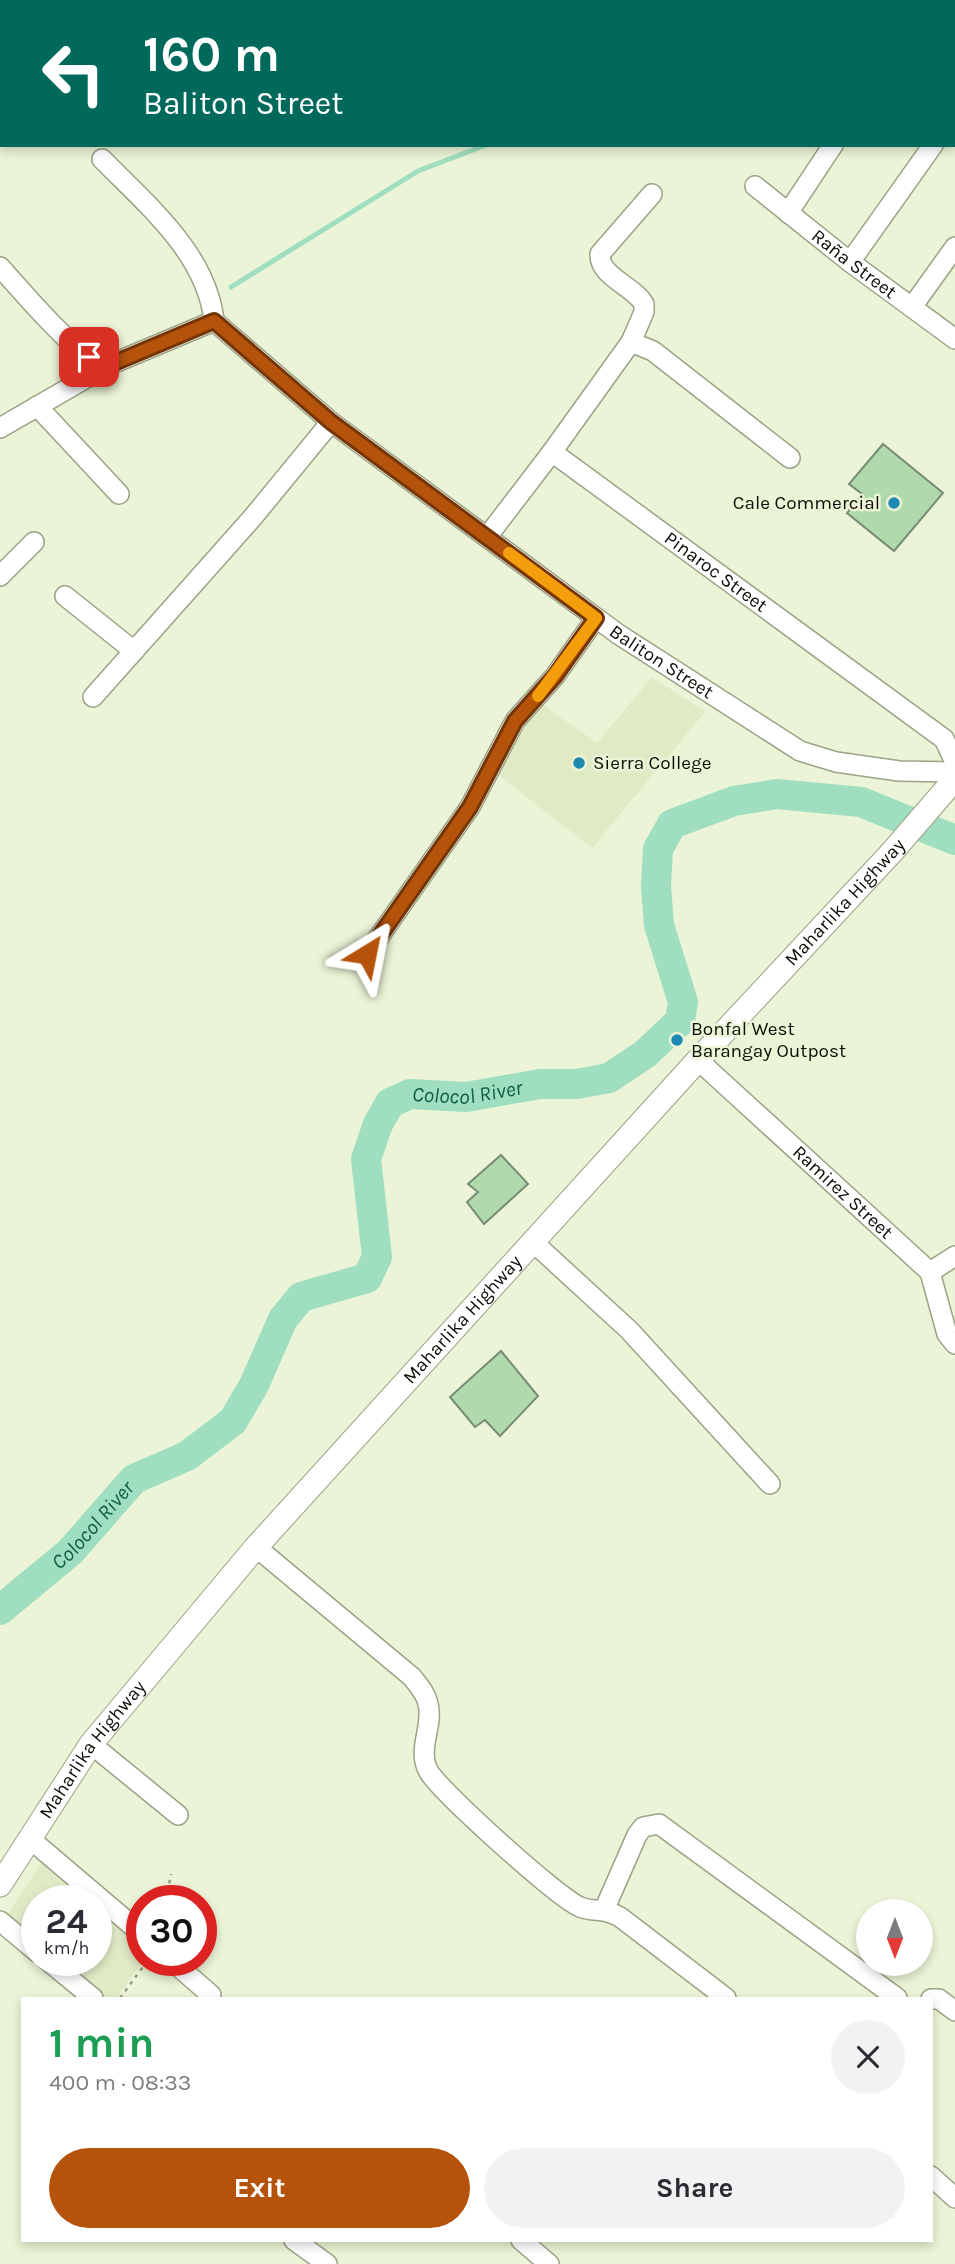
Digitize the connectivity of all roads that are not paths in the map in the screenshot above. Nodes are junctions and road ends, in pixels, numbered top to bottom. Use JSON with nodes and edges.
{"nodes":[{"id":1,"x":832,"y":147,"type":"edge"},
{"id":2,"x":932,"y":147,"type":"edge"},
{"id":3,"x":102,"y":159,"type":"dead end"},
{"id":4,"x":755,"y":186,"type":"dead end"},
{"id":5,"x":652,"y":194,"type":"dead end"},
{"id":6,"x":788,"y":213,"type":"junction"},
{"id":7,"x":955,"y":247,"type":"edge"},
{"id":8,"x":850,"y":262,"type":"junction"},
{"id":9,"x":0,"y":267,"type":"edge"},
{"id":10,"x":912,"y":307,"type":"junction"},
{"id":11,"x":214,"y":321,"type":"junction"},
{"id":12,"x":955,"y":339,"type":"edge"},
{"id":13,"x":631,"y":342,"type":"junction"},
{"id":14,"x":107,"y":366,"type":"junction"},
{"id":15,"x":37,"y":406,"type":"junction"},
{"id":16,"x":331,"y":422,"type":"junction"},
{"id":17,"x":0,"y":428,"type":"edge"},
{"id":18,"x":552,"y":452,"type":"junction"},
{"id":19,"x":790,"y":458,"type":"dead end"},
{"id":20,"x":119,"y":494,"type":"dead end"},
{"id":21,"x":487,"y":537,"type":"junction"},
{"id":22,"x":34,"y":542,"type":"dead end"},
{"id":23,"x":0,"y":576,"type":"edge"},
{"id":24,"x":65,"y":596,"type":"dead end"},
{"id":25,"x":596,"y":618,"type":"junction"},
{"id":26,"x":134,"y":651,"type":"junction"},
{"id":27,"x":93,"y":697,"type":"dead end"},
{"id":28,"x":955,"y":762,"type":"edge"},
{"id":29,"x":955,"y":772,"type":"edge"},
{"id":30,"x":955,"y":779,"type":"edge"},
{"id":31,"x":367,"y":954,"type":"dead end"},
{"id":32,"x":698,"y":1060,"type":"junction"},
{"id":33,"x":533,"y":1242,"type":"junction"},
{"id":34,"x":955,"y":1256,"type":"edge"},
{"id":35,"x":930,"y":1272,"type":"junction"},
{"id":36,"x":955,"y":1344,"type":"edge"},
{"id":37,"x":770,"y":1484,"type":"dead end"},
{"id":38,"x":256,"y":1547,"type":"junction"},
{"id":39,"x":91,"y":1744,"type":"junction"},
{"id":40,"x":178,"y":1815,"type":"dead end"},
{"id":41,"x":29,"y":1838,"type":"junction"},
{"id":42,"x":0,"y":1885,"type":"edge"},
{"id":43,"x":605,"y":1908,"type":"junction"},
{"id":44,"x":126,"y":1920,"type":"edge"},
{"id":45,"x":0,"y":1921,"type":"edge"},
{"id":46,"x":21,"y":1939,"type":"edge"},
{"id":47,"x":66,"y":1976,"type":"edge"},
{"id":48,"x":190,"y":1976,"type":"edge"},
{"id":49,"x":211,"y":1995,"type":"dead end"},
{"id":50,"x":92,"y":1997,"type":"edge"},
{"id":51,"x":725,"y":1997,"type":"edge"},
{"id":52,"x":896,"y":1997,"type":"edge"},
{"id":53,"x":933,"y":1998,"type":"edge"},
{"id":54,"x":955,"y":2011,"type":"edge"},
{"id":55,"x":933,"y":2178,"type":"edge"},
{"id":56,"x":955,"y":2198,"type":"edge"},
{"id":57,"x":297,"y":2242,"type":"edge"},
{"id":58,"x":523,"y":2242,"type":"edge"},
{"id":59,"x":327,"y":2264,"type":"edge"},
{"id":60,"x":549,"y":2264,"type":"edge"}],
"edges":[{"from":1,"to":6,"type":"street"},
{"from":2,"to":8,"type":"street"},
{"from":3,"to":11,"type":"street"},
{"from":4,"to":6,"type":"street","name":"Raña Street"},
{"from":5,"to":13,"type":"street"},
{"from":6,"to":8,"type":"street","name":"Raña Street"},
{"from":7,"to":10,"type":"street"},
{"from":8,"to":10,"type":"street","name":"Raña Street"},
{"from":9,"to":14,"type":"street"},
{"from":10,"to":12,"type":"street","name":"Raña Street"},
{"from":11,"to":14,"type":"street"},
{"from":11,"to":16,"type":"street","name":"Baliton Street"},
{"from":13,"to":18,"type":"street"},
{"from":13,"to":19,"type":"street"},
{"from":14,"to":15,"type":"street"},
{"from":15,"to":17,"type":"street"},
{"from":15,"to":20,"type":"street"},
{"from":16,"to":21,"type":"street","name":"Baliton Street"},
{"from":16,"to":26,"type":"street"},
{"from":18,"to":21,"type":"street"},
{"from":18,"to":28,"type":"street","name":"Pinaroc Street"},
{"from":21,"to":25,"type":"street","name":"Baliton Street"},
{"from":22,"to":23,"type":"street"},
{"from":24,"to":26,"type":"street"},
{"from":25,"to":29,"type":"street","name":"Baliton Street"},
{"from":25,"to":31,"type":"street"},
{"from":26,"to":27,"type":"street"},
{"from":30,"to":32,"type":"main road","name":"Maharlika Highway"},
{"from":32,"to":33,"type":"main road","name":"Maharlika Highway"},
{"from":32,"to":35,"type":"street","name":"Ramirez Street"},
{"from":33,"to":37,"type":"street"},
{"from":33,"to":38,"type":"main road","name":"Maharlika Highway"},
{"from":34,"to":35,"type":"street"},
{"from":35,"to":36,"type":"street"},
{"from":38,"to":39,"type":"main road","name":"Maharlika Highway"},
{"from":38,"to":43,"type":"street"},
{"from":39,"to":40,"type":"street"},
{"from":39,"to":41,"type":"main road","name":"Maharlika Highway"},
{"from":41,"to":42,"type":"main road","name":"Maharlika Highway"},
{"from":41,"to":44,"type":"street"},
{"from":43,"to":51,"type":"street"},
{"from":43,"to":52,"type":"street"},
{"from":45,"to":46,"type":"street"},
{"from":47,"to":50,"type":"street"},
{"from":48,"to":49,"type":"street"},
{"from":53,"to":54,"type":"street"},
{"from":55,"to":56,"type":"street"},
{"from":57,"to":59,"type":"street"},
{"from":58,"to":60,"type":"street"}]}
